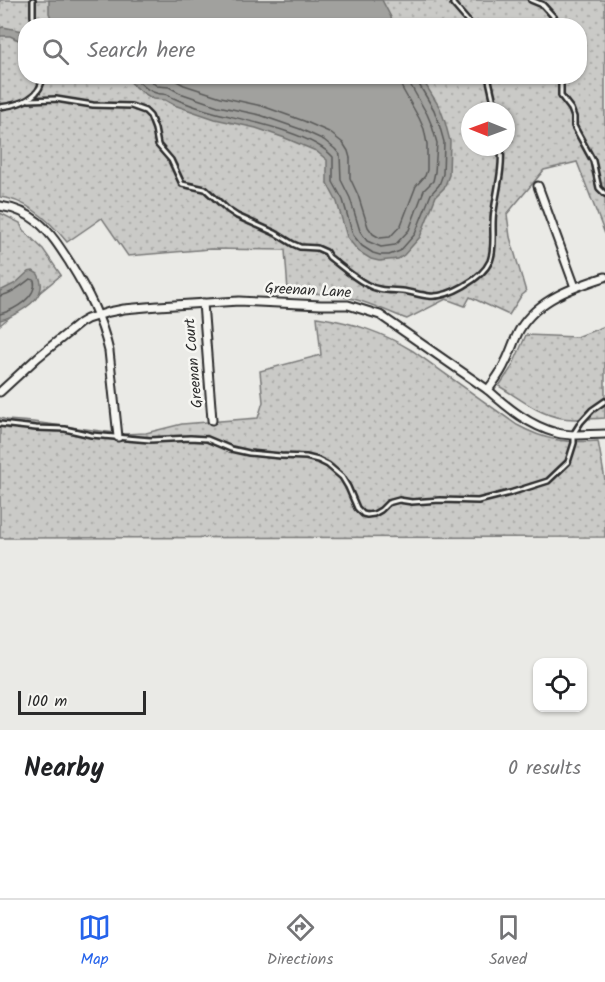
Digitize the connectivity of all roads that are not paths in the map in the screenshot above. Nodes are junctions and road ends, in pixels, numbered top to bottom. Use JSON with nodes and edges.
{"nodes":[{"id":1,"x":33,"y":0,"type":"edge"},
{"id":2,"x":453,"y":0,"type":"edge"},
{"id":3,"x":531,"y":0,"type":"edge"},
{"id":4,"x":33,"y":18,"type":"edge"},
{"id":5,"x":465,"y":18,"type":"edge"},
{"id":6,"x":555,"y":18,"type":"edge"},
{"id":7,"x":42,"y":84,"type":"edge"},
{"id":8,"x":490,"y":84,"type":"edge"},
{"id":9,"x":561,"y":84,"type":"edge"},
{"id":10,"x":29,"y":100,"type":"junction"},
{"id":11,"x":494,"y":102,"type":"edge"},
{"id":12,"x":0,"y":107,"type":"edge"},
{"id":13,"x":501,"y":156,"type":"edge"},
{"id":14,"x":538,"y":186,"type":"dead end"},
{"id":15,"x":605,"y":194,"type":"edge"},
{"id":16,"x":0,"y":206,"type":"edge"},
{"id":17,"x":605,"y":277,"type":"edge"},
{"id":18,"x":575,"y":287,"type":"junction"},
{"id":19,"x":203,"y":303,"type":"junction"},
{"id":20,"x":98,"y":317,"type":"junction"},
{"id":21,"x":488,"y":390,"type":"junction"},
{"id":22,"x":0,"y":392,"type":"edge"},
{"id":23,"x":605,"y":401,"type":"edge"},
{"id":24,"x":212,"y":420,"type":"dead end"},
{"id":25,"x":0,"y":424,"type":"edge"},
{"id":26,"x":605,"y":434,"type":"edge"},
{"id":27,"x":574,"y":435,"type":"junction"},
{"id":28,"x":118,"y":437,"type":"junction"}],
"edges":[{"from":1,"to":4,"type":"lane"},
{"from":2,"to":5,"type":"lane"},
{"from":3,"to":6,"type":"lane"},
{"from":7,"to":10,"type":"lane"},
{"from":8,"to":11,"type":"lane"},
{"from":9,"to":15,"type":"lane"},
{"from":10,"to":12,"type":"lane"},
{"from":10,"to":13,"type":"lane"},
{"from":14,"to":18,"type":"street"},
{"from":16,"to":20,"type":"street"},
{"from":17,"to":18,"type":"street"},
{"from":18,"to":21,"type":"street"},
{"from":19,"to":20,"type":"street","name":"Greenan Lane"},
{"from":19,"to":21,"type":"street","name":"Greenan Lane"},
{"from":19,"to":24,"type":"street","name":"Greenan Court"},
{"from":20,"to":22,"type":"street","name":"Greenan Lane"},
{"from":20,"to":28,"type":"street"},
{"from":21,"to":27,"type":"street","name":"Greenan Lane"},
{"from":23,"to":27,"type":"lane"},
{"from":25,"to":28,"type":"lane"},
{"from":26,"to":27,"type":"street","name":"Greenan Lane"},
{"from":27,"to":28,"type":"lane"}]}
